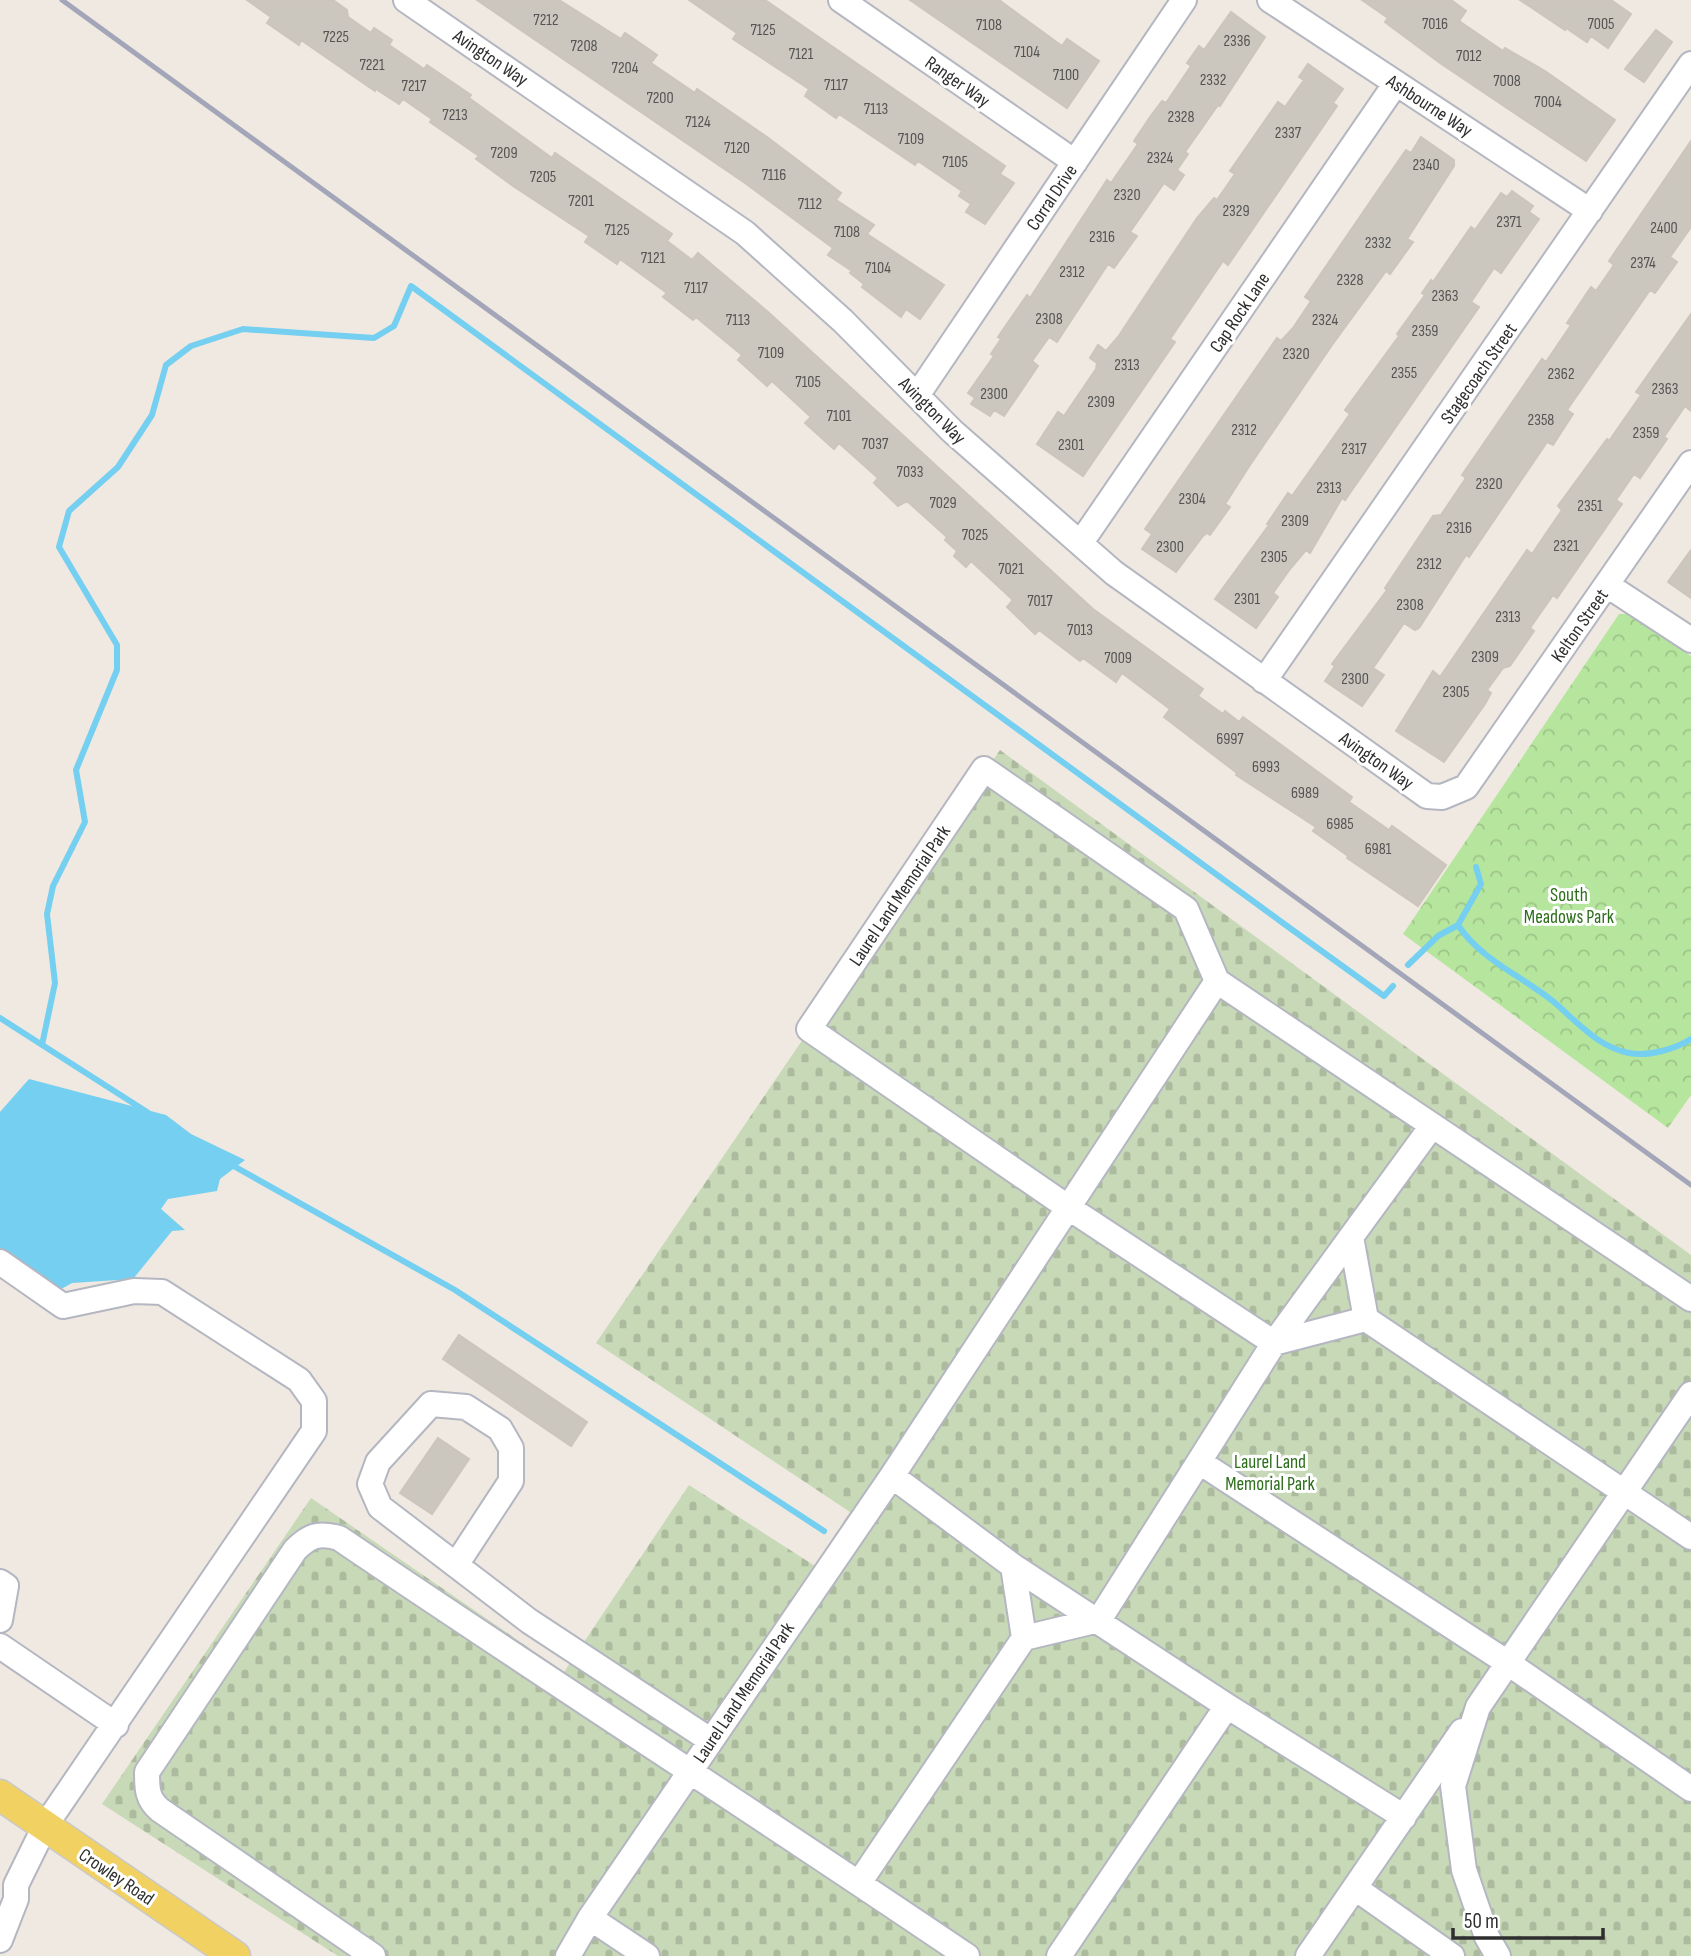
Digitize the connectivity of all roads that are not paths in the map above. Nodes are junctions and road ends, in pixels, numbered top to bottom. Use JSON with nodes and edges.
{"nodes":[{"id":1,"x":407,"y":0,"type":"edge"},
{"id":2,"x":841,"y":0,"type":"edge"},
{"id":3,"x":1184,"y":0,"type":"edge"},
{"id":4,"x":1270,"y":0,"type":"edge"},
{"id":5,"x":1691,"y":64,"type":"edge"},
{"id":6,"x":1396,"y":83,"type":"junction"},
{"id":7,"x":1075,"y":162,"type":"junction"},
{"id":8,"x":1590,"y":211,"type":"junction"},
{"id":9,"x":918,"y":394,"type":"junction"},
{"id":10,"x":1691,"y":463,"type":"edge"},
{"id":11,"x":1082,"y":541,"type":"junction"},
{"id":12,"x":1607,"y":585,"type":"junction"},
{"id":13,"x":1691,"y":640,"type":"edge"},
{"id":14,"x":1264,"y":681,"type":"junction"},
{"id":15,"x":1466,"y":787,"type":"joint"},
{"id":16,"x":1217,"y":981,"type":"junction"},
{"id":17,"x":1432,"y":1126,"type":"junction"},
{"id":18,"x":1069,"y":1208,"type":"junction"},
{"id":19,"x":1352,"y":1237,"type":"junction"},
{"id":20,"x":0,"y":1262,"type":"edge"},
{"id":21,"x":1691,"y":1299,"type":"edge"},
{"id":22,"x":1366,"y":1319,"type":"junction"},
{"id":23,"x":1274,"y":1342,"type":"junction"},
{"id":24,"x":1691,"y":1394,"type":"edge"},
{"id":25,"x":1201,"y":1463,"type":"junction"},
{"id":26,"x":892,"y":1476,"type":"junction"},
{"id":27,"x":1624,"y":1492,"type":"junction"},
{"id":28,"x":1691,"y":1538,"type":"edge"},
{"id":29,"x":456,"y":1565,"type":"junction"},
{"id":30,"x":1013,"y":1566,"type":"junction"},
{"id":31,"x":0,"y":1582,"type":"edge"},
{"id":32,"x":0,"y":1620,"type":"edge"},
{"id":33,"x":1099,"y":1620,"type":"junction"},
{"id":34,"x":1024,"y":1637,"type":"junction"},
{"id":35,"x":0,"y":1646,"type":"edge"},
{"id":36,"x":1508,"y":1663,"type":"junction"},
{"id":37,"x":1227,"y":1706,"type":"junction"},
{"id":38,"x":1478,"y":1707,"type":"junction"},
{"id":39,"x":116,"y":1726,"type":"junction"},
{"id":40,"x":710,"y":1740,"type":"junction"},
{"id":41,"x":690,"y":1769,"type":"junction"},
{"id":42,"x":1691,"y":1788,"type":"edge"},
{"id":43,"x":0,"y":1795,"type":"edge"},
{"id":44,"x":1404,"y":1817,"type":"junction"},
{"id":45,"x":45,"y":1826,"type":"junction"},
{"id":46,"x":859,"y":1883,"type":"junction"},
{"id":47,"x":1355,"y":1888,"type":"junction"},
{"id":48,"x":8,"y":1894,"type":"edge"},
{"id":49,"x":590,"y":1918,"type":"junction"},
{"id":50,"x":0,"y":1940,"type":"edge"},
{"id":51,"x":941,"y":1949,"type":"edge"},
{"id":52,"x":235,"y":1956,"type":"edge"},
{"id":53,"x":373,"y":1956,"type":"edge"},
{"id":54,"x":568,"y":1956,"type":"edge"},
{"id":55,"x":647,"y":1956,"type":"edge"},
{"id":56,"x":967,"y":1956,"type":"edge"},
{"id":57,"x":1059,"y":1956,"type":"edge"},
{"id":58,"x":1308,"y":1956,"type":"edge"},
{"id":59,"x":1452,"y":1956,"type":"edge"},
{"id":60,"x":1498,"y":1956,"type":"edge"}],
"edges":[{"from":1,"to":9,"type":"street","name":"Avington Way"},
{"from":2,"to":7,"type":"street","name":"Ranger Way"},
{"from":3,"to":7,"type":"street","name":"Corral Drive"},
{"from":4,"to":6,"type":"street","name":"Ashbourne Way"},
{"from":5,"to":8,"type":"street","name":"Stagecoach Street"},
{"from":6,"to":8,"type":"street","name":"Ashbourne Way"},
{"from":6,"to":11,"type":"street","name":"Cap Rock Lane"},
{"from":7,"to":9,"type":"street","name":"Corral Drive"},
{"from":8,"to":14,"type":"street","name":"Stagecoach Street"},
{"from":9,"to":11,"type":"street","name":"Avington Way"},
{"from":10,"to":12,"type":"street","name":"Kelton Street"},
{"from":11,"to":14,"type":"street","name":"Avington Way"},
{"from":12,"to":13,"type":"street"},
{"from":12,"to":15,"type":"street","name":"Kelton Street"},
{"from":14,"to":15,"type":"street","name":"Avington Way"},
{"from":16,"to":17,"type":"street"},
{"from":16,"to":18,"type":"street","name":"Laurel Land Memorial Park"},
{"from":16,"to":18,"type":"street","name":"Laurel Land Memorial Park"},
{"from":17,"to":19,"type":"street"},
{"from":17,"to":21,"type":"street"},
{"from":18,"to":23,"type":"street","name":"Laurel Land Memorial Park"},
{"from":18,"to":26,"type":"street","name":"Laurel Land Memorial Park"},
{"from":19,"to":22,"type":"street"},
{"from":19,"to":23,"type":"street"},
{"from":20,"to":39,"type":"street"},
{"from":22,"to":23,"type":"street"},
{"from":22,"to":27,"type":"street"},
{"from":23,"to":25,"type":"street"},
{"from":24,"to":27,"type":"street"},
{"from":25,"to":33,"type":"street"},
{"from":25,"to":36,"type":"street"},
{"from":26,"to":30,"type":"street"},
{"from":26,"to":40,"type":"street","name":"Laurel Land Memorial Park"},
{"from":27,"to":28,"type":"street"},
{"from":27,"to":36,"type":"street"},
{"from":29,"to":29,"type":"street"},
{"from":29,"to":40,"type":"street"},
{"from":30,"to":33,"type":"street"},
{"from":30,"to":34,"type":"street"},
{"from":31,"to":32,"type":"street"},
{"from":33,"to":34,"type":"street"},
{"from":33,"to":37,"type":"street"},
{"from":34,"to":46,"type":"street"},
{"from":35,"to":39,"type":"street"},
{"from":36,"to":38,"type":"street"},
{"from":36,"to":42,"type":"street"},
{"from":37,"to":44,"type":"street"},
{"from":37,"to":57,"type":"street"},
{"from":38,"to":44,"type":"street"},
{"from":38,"to":60,"type":"street"},
{"from":39,"to":45,"type":"street"},
{"from":40,"to":41,"type":"street","name":"Laurel Land Memorial Park"},
{"from":41,"to":46,"type":"street","name":"Laurel Land Memorial Park"},
{"from":41,"to":49,"type":"street","name":"Laurel Land Memorial Park"},
{"from":41,"to":53,"type":"street"},
{"from":43,"to":45,"type":"main road","name":"Crowley Road"},
{"from":44,"to":47,"type":"street"},
{"from":45,"to":48,"type":"street"},
{"from":45,"to":52,"type":"main road","name":"Crowley Road"},
{"from":46,"to":51,"type":"street","name":"Laurel Land Memorial Park"},
{"from":47,"to":58,"type":"street"},
{"from":47,"to":59,"type":"street"},
{"from":48,"to":50,"type":"street"},
{"from":49,"to":54,"type":"street","name":"Laurel Land Memorial Park"},
{"from":49,"to":55,"type":"street"},
{"from":51,"to":56,"type":"street","name":"Laurel Land Memorial Park"}]}
